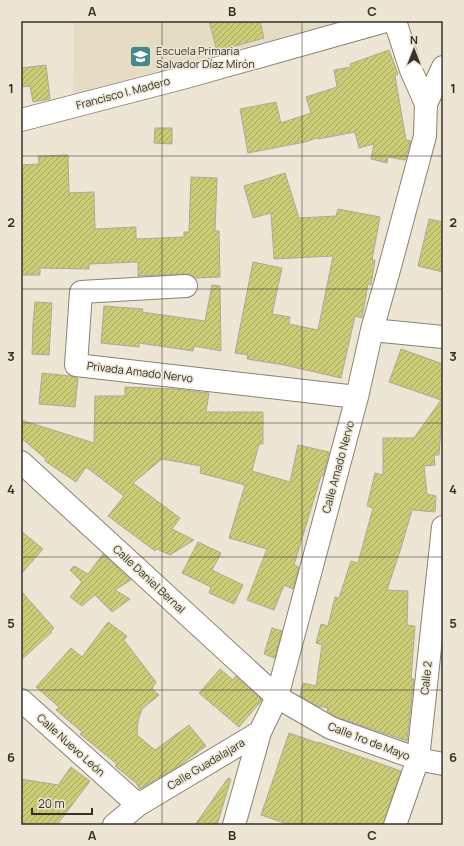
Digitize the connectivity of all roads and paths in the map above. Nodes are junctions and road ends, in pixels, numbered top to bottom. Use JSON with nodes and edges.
{"nodes":[{"id":1,"x":386,"y":21,"type":"edge"},
{"id":2,"x":395,"y":21,"type":"edge"},
{"id":3,"x":443,"y":67,"type":"edge"},
{"id":4,"x":426,"y":104,"type":"junction"},
{"id":5,"x":21,"y":120,"type":"edge"},
{"id":6,"x":186,"y":286,"type":"dead end"},
{"id":7,"x":372,"y":330,"type":"junction"},
{"id":8,"x":443,"y":337,"type":"edge"},
{"id":9,"x":357,"y":397,"type":"junction"},
{"id":10,"x":21,"y":462,"type":"edge"},
{"id":11,"x":443,"y":527,"type":"edge"},
{"id":12,"x":277,"y":697,"type":"junction"},
{"id":13,"x":21,"y":700,"type":"edge"},
{"id":14,"x":260,"y":732,"type":"junction"},
{"id":15,"x":418,"y":759,"type":"junction"},
{"id":16,"x":443,"y":764,"type":"edge"},
{"id":17,"x":138,"y":805,"type":"junction"},
{"id":18,"x":114,"y":825,"type":"edge"},
{"id":19,"x":234,"y":825,"type":"edge"},
{"id":20,"x":395,"y":825,"type":"edge"}],
"edges":[{"from":1,"to":5,"type":"street","name":"Francisco I. Madero"},
{"from":2,"to":4,"type":"street"},
{"from":3,"to":4,"type":"street"},
{"from":4,"to":7,"type":"street","name":"Calle Amado Nervo"},
{"from":6,"to":9,"type":"street","name":"Privada Amado Nervo"},
{"from":7,"to":8,"type":"street"},
{"from":7,"to":9,"type":"street","name":"Calle Amado Nervo"},
{"from":9,"to":12,"type":"street","name":"Calle Amado Nervo"},
{"from":10,"to":12,"type":"street","name":"Calle Daniel Bernal"},
{"from":11,"to":15,"type":"street","name":"Calle 2"},
{"from":12,"to":14,"type":"street","name":"Calle Amado Nervo"},
{"from":12,"to":15,"type":"street","name":"Calle 1ro de Mayo"},
{"from":13,"to":17,"type":"street","name":"Calle Nuevo León"},
{"from":14,"to":17,"type":"street","name":"Calle Guadalajara"},
{"from":14,"to":19,"type":"street","name":"Calle Amado Nervo"},
{"from":15,"to":16,"type":"street","name":"Calle 1ro de Mayo"},
{"from":15,"to":20,"type":"street","name":"Calle 2"},
{"from":17,"to":18,"type":"street","name":"Calle Guadalajara"}]}
